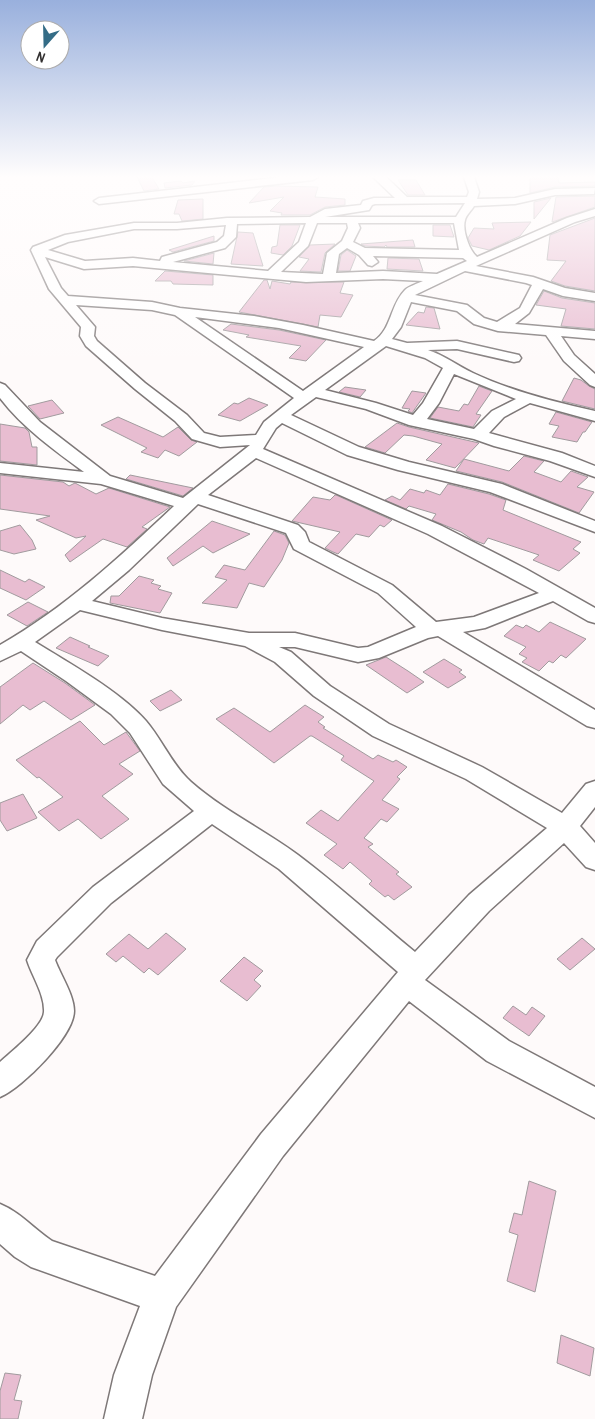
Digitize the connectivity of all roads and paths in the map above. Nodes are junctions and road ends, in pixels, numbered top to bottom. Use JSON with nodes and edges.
{"nodes":[{"id":1,"x":54,"y":243,"type":"edge"},
{"id":2,"x":222,"y":243,"type":"edge"},
{"id":3,"x":304,"y":243,"type":"edge"},
{"id":4,"x":346,"y":243,"type":"edge"},
{"id":5,"x":350,"y":243,"type":"edge"},
{"id":6,"x":463,"y":243,"type":"edge"},
{"id":7,"x":512,"y":243,"type":"edge"},
{"id":8,"x":37,"y":250,"type":"junction"},
{"id":9,"x":363,"y":252,"type":"junction"},
{"id":10,"x":468,"y":261,"type":"junction"},
{"id":11,"x":154,"y":263,"type":"junction"},
{"id":12,"x":370,"y":275,"type":"junction"},
{"id":13,"x":270,"y":276,"type":"junction"},
{"id":14,"x":329,"y":277,"type":"junction"},
{"id":15,"x":438,"y":278,"type":"junction"},
{"id":16,"x":539,"y":283,"type":"junction"},
{"id":17,"x":406,"y":297,"type":"junction"},
{"id":18,"x":595,"y":297,"type":"edge"},
{"id":19,"x":64,"y":300,"type":"junction"},
{"id":20,"x":179,"y":312,"type":"junction"},
{"id":21,"x":498,"y":327,"type":"junction"},
{"id":22,"x":521,"y":330,"type":"junction"},
{"id":23,"x":551,"y":332,"type":"junction"},
{"id":24,"x":595,"y":335,"type":"edge"},
{"id":25,"x":380,"y":344,"type":"junction"},
{"id":26,"x":406,"y":346,"type":"junction"},
{"id":27,"x":514,"y":358,"type":"junction"},
{"id":28,"x":455,"y":368,"type":"junction"},
{"id":29,"x":504,"y":370,"type":"dead end"},
{"id":30,"x":595,"y":382,"type":"edge"},
{"id":31,"x":0,"y":388,"type":"edge"},
{"id":32,"x":308,"y":395,"type":"junction"},
{"id":33,"x":534,"y":399,"type":"junction"},
{"id":34,"x":280,"y":416,"type":"junction"},
{"id":35,"x":595,"y":416,"type":"edge"},
{"id":36,"x":415,"y":422,"type":"junction"},
{"id":37,"x":478,"y":434,"type":"junction"},
{"id":38,"x":258,"y":444,"type":"junction"},
{"id":39,"x":0,"y":468,"type":"edge"},
{"id":40,"x":595,"y":472,"type":"edge"},
{"id":41,"x":103,"y":479,"type":"junction"},
{"id":42,"x":190,"y":500,"type":"junction"},
{"id":43,"x":595,"y":527,"type":"edge"},
{"id":44,"x":554,"y":594,"type":"junction"},
{"id":45,"x":77,"y":603,"type":"junction"},
{"id":46,"x":595,"y":617,"type":"edge"},
{"id":47,"x":435,"y":629,"type":"junction"},
{"id":48,"x":249,"y":640,"type":"junction"},
{"id":49,"x":10,"y":648,"type":"edge"},
{"id":50,"x":595,"y":720,"type":"edge"},
{"id":51,"x":595,"y":790,"type":"edge"},
{"id":52,"x":212,"y":812,"type":"junction"},
{"id":53,"x":566,"y":826,"type":"junction"},
{"id":54,"x":595,"y":860,"type":"edge"},
{"id":55,"x":411,"y":976,"type":"junction"},
{"id":56,"x":0,"y":1082,"type":"edge"},
{"id":57,"x":595,"y":1103,"type":"edge"},
{"id":58,"x":0,"y":1221,"type":"edge"},
{"id":59,"x":162,"y":1296,"type":"junction"},
{"id":60,"x":124,"y":1418,"type":"edge"}],
"edges":[{"from":1,"to":8,"type":"street"},
{"from":2,"to":11,"type":"street"},
{"from":3,"to":13,"type":"street"},
{"from":4,"to":14,"type":"street"},
{"from":5,"to":9,"type":"street"},
{"from":6,"to":10,"type":"street"},
{"from":7,"to":10,"type":"street"},
{"from":8,"to":11,"type":"street"},
{"from":8,"to":19,"type":"street"},
{"from":9,"to":10,"type":"street"},
{"from":9,"to":12,"type":"street"},
{"from":10,"to":15,"type":"street"},
{"from":10,"to":16,"type":"street"},
{"from":11,"to":13,"type":"street"},
{"from":12,"to":14,"type":"street"},
{"from":12,"to":15,"type":"street"},
{"from":13,"to":14,"type":"street"},
{"from":15,"to":17,"type":"street"},
{"from":16,"to":18,"type":"street"},
{"from":16,"to":21,"type":"street"},
{"from":17,"to":21,"type":"street"},
{"from":17,"to":25,"type":"street"},
{"from":19,"to":20,"type":"street"},
{"from":19,"to":38,"type":"street"},
{"from":20,"to":25,"type":"street"},
{"from":20,"to":32,"type":"street"},
{"from":21,"to":22,"type":"street"},
{"from":22,"to":23,"type":"street"},
{"from":22,"to":27,"type":"street"},
{"from":23,"to":24,"type":"street"},
{"from":23,"to":30,"type":"street"},
{"from":25,"to":26,"type":"street"},
{"from":25,"to":32,"type":"street"},
{"from":26,"to":27,"type":"street"},
{"from":26,"to":28,"type":"street"},
{"from":27,"to":29,"type":"street"},
{"from":28,"to":33,"type":"street"},
{"from":28,"to":36,"type":"street"},
{"from":31,"to":41,"type":"street"},
{"from":32,"to":34,"type":"street"},
{"from":32,"to":36,"type":"street"},
{"from":33,"to":35,"type":"street"},
{"from":33,"to":37,"type":"street"},
{"from":34,"to":38,"type":"street"},
{"from":34,"to":43,"type":"street"},
{"from":36,"to":37,"type":"street"},
{"from":37,"to":40,"type":"street"},
{"from":38,"to":42,"type":"street"},
{"from":38,"to":44,"type":"street"},
{"from":39,"to":41,"type":"street"},
{"from":41,"to":42,"type":"street"},
{"from":42,"to":45,"type":"street"},
{"from":42,"to":47,"type":"street"},
{"from":44,"to":46,"type":"street"},
{"from":44,"to":47,"type":"street"},
{"from":45,"to":48,"type":"street"},
{"from":45,"to":49,"type":"street"},
{"from":47,"to":48,"type":"street"},
{"from":47,"to":50,"type":"street"},
{"from":48,"to":53,"type":"street"},
{"from":49,"to":52,"type":"street"},
{"from":51,"to":53,"type":"street"},
{"from":52,"to":55,"type":"street"},
{"from":52,"to":56,"type":"street"},
{"from":53,"to":54,"type":"street"},
{"from":53,"to":55,"type":"street"},
{"from":55,"to":57,"type":"street"},
{"from":55,"to":59,"type":"street"},
{"from":58,"to":59,"type":"street"},
{"from":59,"to":60,"type":"street"}]}
